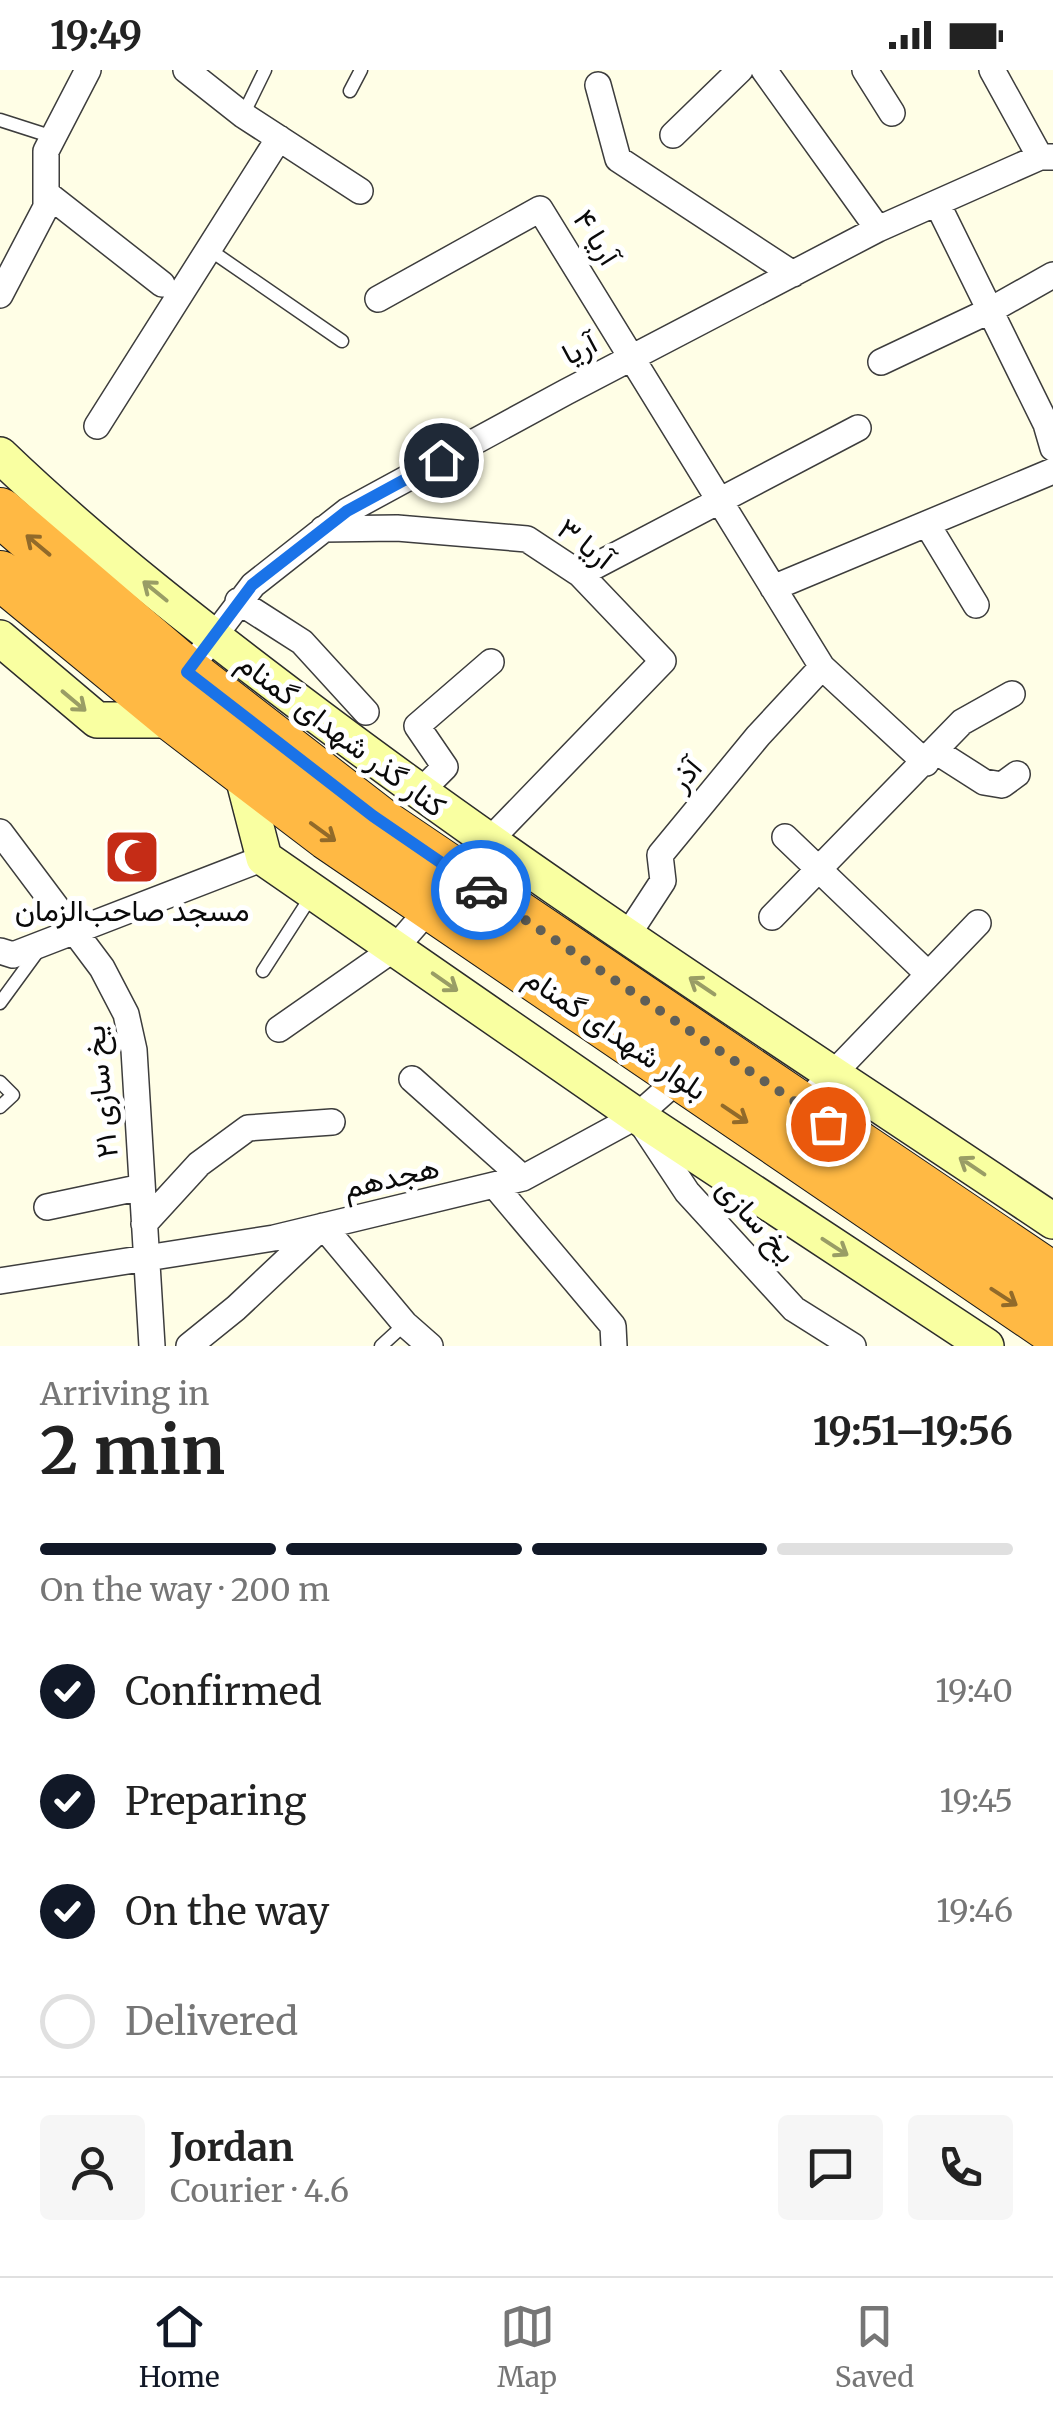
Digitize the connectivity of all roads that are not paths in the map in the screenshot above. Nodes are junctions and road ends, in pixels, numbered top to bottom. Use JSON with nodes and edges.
{"nodes":[{"id":1,"x":88,"y":70,"type":"edge"},
{"id":2,"x":186,"y":70,"type":"edge"},
{"id":3,"x":266,"y":70,"type":"edge"},
{"id":4,"x":361,"y":70,"type":"edge"},
{"id":5,"x":740,"y":70,"type":"edge"},
{"id":6,"x":764,"y":70,"type":"edge"},
{"id":7,"x":865,"y":70,"type":"edge"},
{"id":8,"x":992,"y":70,"type":"edge"},
{"id":9,"x":598,"y":85,"type":"dead end"},
{"id":10,"x":350,"y":90,"type":"dead end"},
{"id":11,"x":892,"y":113,"type":"dead end"},
{"id":12,"x":243,"y":115,"type":"junction"},
{"id":13,"x":0,"y":120,"type":"edge"},
{"id":14,"x":673,"y":135,"type":"dead end"},
{"id":15,"x":54,"y":137,"type":"junction"},
{"id":16,"x":279,"y":138,"type":"junction"},
{"id":17,"x":1047,"y":157,"type":"edge"},
{"id":18,"x":360,"y":191,"type":"dead end"},
{"id":19,"x":46,"y":192,"type":"junction"},
{"id":20,"x":938,"y":202,"type":"junction"},
{"id":21,"x":878,"y":229,"type":"junction"},
{"id":22,"x":207,"y":248,"type":"junction"},
{"id":23,"x":793,"y":274,"type":"junction"},
{"id":24,"x":1053,"y":276,"type":"edge"},
{"id":25,"x":162,"y":284,"type":"dead end"},
{"id":26,"x":0,"y":295,"type":"edge"},
{"id":27,"x":378,"y":299,"type":"dead end"},
{"id":28,"x":988,"y":311,"type":"junction"},
{"id":29,"x":342,"y":340,"type":"dead end"},
{"id":30,"x":634,"y":356,"type":"junction"},
{"id":31,"x":881,"y":362,"type":"dead end"},
{"id":32,"x":97,"y":426,"type":"dead end"},
{"id":33,"x":858,"y":428,"type":"dead end"},
{"id":34,"x":1051,"y":430,"type":"edge"},
{"id":35,"x":0,"y":455,"type":"edge"},
{"id":36,"x":1053,"y":471,"type":"edge"},
{"id":37,"x":721,"y":502,"type":"junction"},
{"id":38,"x":0,"y":512,"type":"edge"},
{"id":39,"x":928,"y":524,"type":"junction"},
{"id":40,"x":323,"y":530,"type":"junction"},
{"id":41,"x":580,"y":574,"type":"junction"},
{"id":42,"x":0,"y":575,"type":"edge"},
{"id":43,"x":773,"y":588,"type":"junction"},
{"id":44,"x":238,"y":601,"type":"junction"},
{"id":45,"x":976,"y":605,"type":"dead end"},
{"id":46,"x":0,"y":638,"type":"edge"},
{"id":47,"x":200,"y":655,"type":"junction"},
{"id":48,"x":491,"y":662,"type":"dead end"},
{"id":49,"x":822,"y":668,"type":"junction"},
{"id":50,"x":1012,"y":694,"type":"dead end"},
{"id":51,"x":366,"y":712,"type":"dead end"},
{"id":52,"x":176,"y":720,"type":"junction"},
{"id":53,"x":931,"y":757,"type":"junction"},
{"id":54,"x":242,"y":773,"type":"junction"},
{"id":55,"x":1017,"y":774,"type":"dead end"},
{"id":56,"x":419,"y":793,"type":"junction"},
{"id":57,"x":0,"y":832,"type":"edge"},
{"id":58,"x":785,"y":837,"type":"dead end"},
{"id":59,"x":264,"y":858,"type":"junction"},
{"id":60,"x":818,"y":870,"type":"junction"},
{"id":61,"x":458,"y":875,"type":"junction"},
{"id":62,"x":314,"y":892,"type":"junction"},
{"id":63,"x":772,"y":917,"type":"dead end"},
{"id":64,"x":978,"y":923,"type":"dead end"},
{"id":65,"x":75,"y":932,"type":"junction"},
{"id":66,"x":627,"y":936,"type":"junction"},
{"id":67,"x":42,"y":944,"type":"junction"},
{"id":68,"x":395,"y":948,"type":"junction"},
{"id":69,"x":0,"y":952,"type":"edge"},
{"id":70,"x":263,"y":971,"type":"dead end"},
{"id":71,"x":928,"y":974,"type":"junction"},
{"id":72,"x":0,"y":1003,"type":"edge"},
{"id":73,"x":279,"y":1029,"type":"dead end"},
{"id":74,"x":681,"y":1076,"type":"junction"},
{"id":75,"x":412,"y":1079,"type":"dead end"},
{"id":76,"x":0,"y":1082,"type":"edge"},
{"id":77,"x":818,"y":1090,"type":"junction"},
{"id":78,"x":0,"y":1107,"type":"edge"},
{"id":79,"x":636,"y":1116,"type":"junction"},
{"id":80,"x":332,"y":1122,"type":"dead end"},
{"id":81,"x":522,"y":1178,"type":"junction"},
{"id":82,"x":494,"y":1186,"type":"junction"},
{"id":83,"x":142,"y":1187,"type":"junction"},
{"id":84,"x":47,"y":1208,"type":"dead end"},
{"id":85,"x":1027,"y":1222,"type":"edge"},
{"id":86,"x":144,"y":1224,"type":"junction"},
{"id":87,"x":323,"y":1226,"type":"junction"},
{"id":88,"x":146,"y":1258,"type":"junction"},
{"id":89,"x":1053,"y":1277,"type":"edge"},
{"id":90,"x":0,"y":1281,"type":"edge"},
{"id":91,"x":405,"y":1324,"type":"junction"},
{"id":92,"x":1053,"y":1330,"type":"edge"},
{"id":93,"x":152,"y":1346,"type":"edge"},
{"id":94,"x":188,"y":1346,"type":"edge"},
{"id":95,"x":381,"y":1346,"type":"edge"},
{"id":96,"x":430,"y":1346,"type":"edge"},
{"id":97,"x":614,"y":1346,"type":"edge"},
{"id":98,"x":853,"y":1346,"type":"edge"},
{"id":99,"x":986,"y":1346,"type":"edge"}],
"edges":[{"from":1,"to":15,"type":"street"},
{"from":2,"to":12,"type":"street"},
{"from":3,"to":12,"type":"lane"},
{"from":4,"to":10,"type":"lane"},
{"from":5,"to":14,"type":"street"},
{"from":6,"to":21,"type":"street"},
{"from":7,"to":11,"type":"street"},
{"from":8,"to":17,"type":"street"},
{"from":9,"to":23,"type":"street"},
{"from":12,"to":16,"type":"street"},
{"from":13,"to":15,"type":"lane"},
{"from":15,"to":19,"type":"street"},
{"from":16,"to":18,"type":"street"},
{"from":16,"to":22,"type":"street"},
{"from":17,"to":20,"type":"street","name":"آریا"},
{"from":19,"to":25,"type":"street"},
{"from":19,"to":26,"type":"street"},
{"from":20,"to":21,"type":"street","name":"آریا"},
{"from":20,"to":28,"type":"street"},
{"from":21,"to":23,"type":"street","name":"آریا"},
{"from":22,"to":29,"type":"lane"},
{"from":22,"to":32,"type":"street"},
{"from":23,"to":30,"type":"street","name":"آریا"},
{"from":24,"to":28,"type":"street"},
{"from":27,"to":30,"type":"street","name":"آریا ۴"},
{"from":28,"to":31,"type":"street"},
{"from":28,"to":34,"type":"street"},
{"from":30,"to":37,"type":"street"},
{"from":30,"to":40,"type":"street","name":"آریا"},
{"from":33,"to":37,"type":"street"},
{"from":47,"to":35,"type":"street","name":"کنار گذر شهدای گمنام","one_way":true},
{"from":36,"to":39,"type":"street"},
{"from":37,"to":41,"type":"street"},
{"from":37,"to":43,"type":"street"},
{"from":47,"to":38,"type":"highway","name":"بلوار شهدای گمنام","one_way":true},
{"from":39,"to":43,"type":"street"},
{"from":39,"to":45,"type":"street"},
{"from":40,"to":41,"type":"street","name":"آریا ۳"},
{"from":40,"to":44,"type":"street","name":"آریا"},
{"from":41,"to":61,"type":"street","name":"آریا ۳"},
{"from":42,"to":52,"type":"highway","name":"بلوار شهدای گمنام"},
{"from":43,"to":49,"type":"street"},
{"from":44,"to":47,"type":"street","name":"آریا"},
{"from":44,"to":51,"type":"street"},
{"from":46,"to":52,"type":"street","one_way":true},
{"from":47,"to":56,"type":"street","name":"کنار گذر شهدای گمنام"},
{"from":47,"to":61,"type":"highway","name":"بلوار شهدای گمنام"},
{"from":48,"to":56,"type":"street"},
{"from":49,"to":53,"type":"street"},
{"from":49,"to":66,"type":"street","name":"آذر"},
{"from":50,"to":53,"type":"street"},
{"from":52,"to":54,"type":"highway","name":"بلوار شهدای گمنام"},
{"from":53,"to":55,"type":"street"},
{"from":53,"to":60,"type":"street"},
{"from":54,"to":59,"type":"street"},
{"from":54,"to":61,"type":"highway","name":"بلوار شهدای گمنام","one_way":true},
{"from":56,"to":61,"type":"street","name":"کنار گذر شهدای گمنام"},
{"from":57,"to":65,"type":"street","name":"یخ سازی ۲۱"},
{"from":58,"to":60,"type":"street"},
{"from":59,"to":62,"type":"street"},
{"from":59,"to":65,"type":"street"},
{"from":60,"to":63,"type":"street"},
{"from":60,"to":71,"type":"street"},
{"from":61,"to":66,"type":"street","name":"کنار گذر شهدای گمنام"},
{"from":61,"to":68,"type":"street"},
{"from":61,"to":74,"type":"highway","name":"بلوار شهدای گمنام"},
{"from":61,"to":77,"type":"highway","name":"بلوار شهدای گمنام"},
{"from":62,"to":68,"type":"street"},
{"from":62,"to":70,"type":"lane"},
{"from":64,"to":71,"type":"street"},
{"from":65,"to":67,"type":"street"},
{"from":65,"to":83,"type":"street","name":"یخ سازی ۲۱"},
{"from":77,"to":66,"type":"street","name":"کنار گذر شهدای گمنام","one_way":true},
{"from":67,"to":69,"type":"street"},
{"from":67,"to":72,"type":"lane"},
{"from":68,"to":73,"type":"street"},
{"from":68,"to":79,"type":"street","one_way":true},
{"from":71,"to":77,"type":"street"},
{"from":74,"to":79,"type":"street","name":"هجدهم"},
{"from":74,"to":92,"type":"highway","name":"بلوار شهدای گمنام","one_way":true},
{"from":75,"to":81,"type":"street"},
{"from":76,"to":78,"type":"lane"},
{"from":85,"to":77,"type":"highway","name":"بلوار شهدای گمنام","one_way":true},
{"from":79,"to":81,"type":"street","name":"هجدهم"},
{"from":79,"to":98,"type":"street","name":"یخ سازی"},
{"from":79,"to":99,"type":"street","one_way":true},
{"from":80,"to":86,"type":"street"},
{"from":81,"to":82,"type":"street","name":"هجدهم"},
{"from":82,"to":87,"type":"street","name":"هجدهم"},
{"from":82,"to":97,"type":"street"},
{"from":83,"to":84,"type":"street"},
{"from":83,"to":86,"type":"street","name":"یخ سازی ۲۱"},
{"from":85,"to":89,"type":"highway","name":"بلوار شهدای گمنام"},
{"from":86,"to":88,"type":"street","name":"یخ سازی ۲۱"},
{"from":87,"to":88,"type":"street","name":"هجدهم"},
{"from":87,"to":91,"type":"street"},
{"from":87,"to":94,"type":"street"},
{"from":88,"to":90,"type":"street","name":"هجدهم"},
{"from":88,"to":93,"type":"street","name":"یخ سازی ۲۱"},
{"from":91,"to":95,"type":"lane"},
{"from":91,"to":96,"type":"street"}]}
